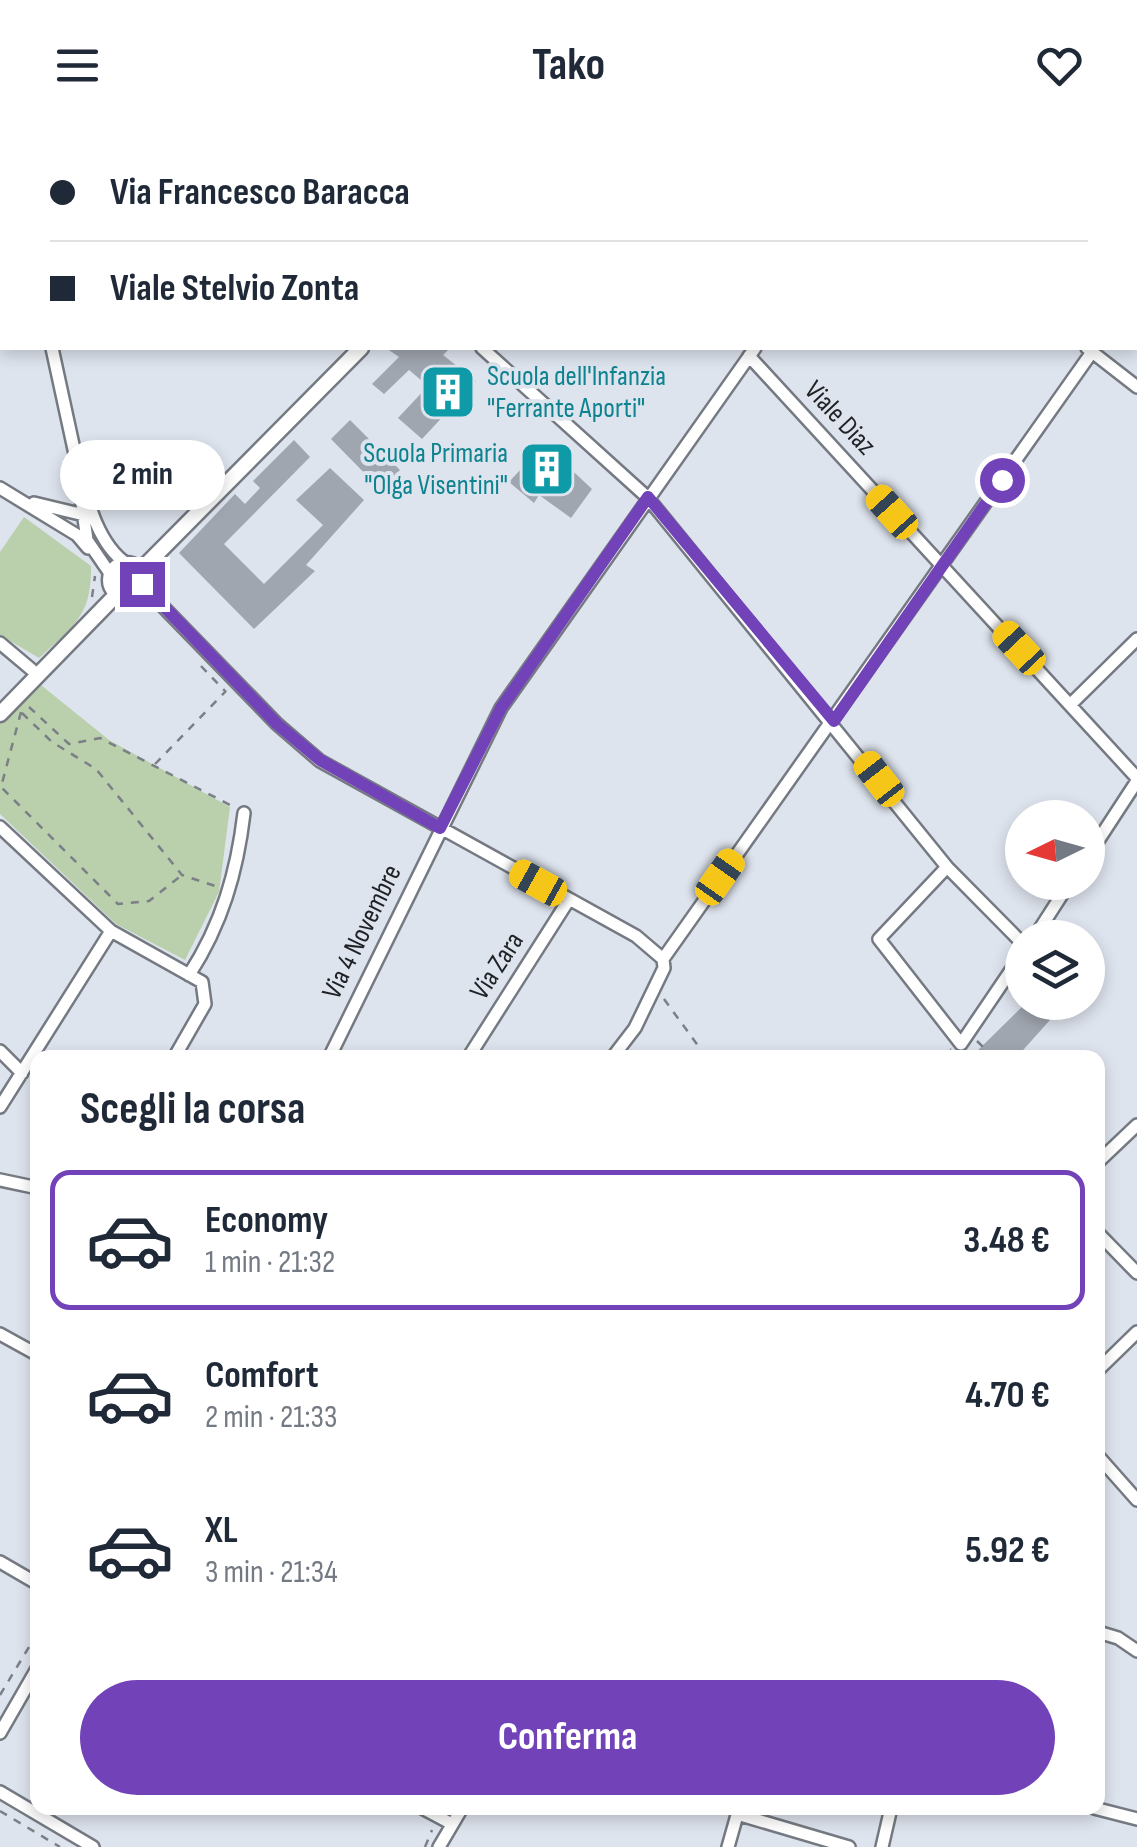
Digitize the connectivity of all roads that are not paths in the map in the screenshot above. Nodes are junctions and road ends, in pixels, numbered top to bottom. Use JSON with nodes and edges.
{"nodes":[{"id":1,"x":52,"y":350,"type":"edge"},
{"id":2,"x":359,"y":350,"type":"edge"},
{"id":3,"x":484,"y":350,"type":"edge"},
{"id":4,"x":1090,"y":350,"type":"edge"},
{"id":5,"x":752,"y":352,"type":"edge"},
{"id":6,"x":1137,"y":387,"type":"edge"},
{"id":7,"x":75,"y":454,"type":"junction"},
{"id":8,"x":0,"y":488,"type":"edge"},
{"id":9,"x":648,"y":497,"type":"junction"},
{"id":10,"x":25,"y":500,"type":"junction"},
{"id":11,"x":80,"y":512,"type":"junction"},
{"id":12,"x":104,"y":537,"type":"junction"},
{"id":13,"x":94,"y":555,"type":"junction"},
{"id":14,"x":940,"y":564,"type":"junction"},
{"id":15,"x":136,"y":573,"type":"junction"},
{"id":16,"x":111,"y":575,"type":"junction"},
{"id":17,"x":118,"y":593,"type":"junction"},
{"id":18,"x":1137,"y":640,"type":"edge"},
{"id":19,"x":0,"y":643,"type":"edge"},
{"id":20,"x":38,"y":676,"type":"junction"},
{"id":21,"x":1071,"y":704,"type":"junction"},
{"id":22,"x":4,"y":716,"type":"edge"},
{"id":23,"x":834,"y":721,"type":"junction"},
{"id":24,"x":1137,"y":779,"type":"edge"},
{"id":25,"x":244,"y":812,"type":"road end"},
{"id":26,"x":0,"y":827,"type":"edge"},
{"id":27,"x":440,"y":828,"type":"junction"},
{"id":28,"x":1105,"y":829,"type":"edge"},
{"id":29,"x":947,"y":866,"type":"junction"},
{"id":30,"x":568,"y":900,"type":"junction"},
{"id":31,"x":1005,"y":926,"type":"edge"},
{"id":32,"x":111,"y":931,"type":"junction"},
{"id":33,"x":663,"y":959,"type":"junction"},
{"id":34,"x":189,"y":974,"type":"junction"},
{"id":35,"x":1005,"y":979,"type":"edge"},
{"id":36,"x":36,"y":1050,"type":"edge"},
{"id":37,"x":179,"y":1050,"type":"edge"},
{"id":38,"x":333,"y":1050,"type":"edge"},
{"id":39,"x":473,"y":1050,"type":"edge"},
{"id":40,"x":618,"y":1050,"type":"edge"},
{"id":41,"x":0,"y":1051,"type":"edge"},
{"id":42,"x":30,"y":1060,"type":"edge"},
{"id":43,"x":22,"y":1073,"type":"junction"},
{"id":44,"x":0,"y":1107,"type":"edge"},
{"id":45,"x":1137,"y":1125,"type":"edge"},
{"id":46,"x":1105,"y":1155,"type":"edge"},
{"id":47,"x":0,"y":1180,"type":"edge"},
{"id":48,"x":30,"y":1186,"type":"edge"},
{"id":49,"x":1105,"y":1240,"type":"edge"},
{"id":50,"x":1137,"y":1273,"type":"edge"},
{"id":51,"x":1137,"y":1332,"type":"edge"},
{"id":52,"x":0,"y":1334,"type":"edge"},
{"id":53,"x":30,"y":1351,"type":"edge"},
{"id":54,"x":1105,"y":1363,"type":"edge"},
{"id":55,"x":1105,"y":1464,"type":"edge"},
{"id":56,"x":1137,"y":1500,"type":"edge"},
{"id":57,"x":0,"y":1562,"type":"edge"},
{"id":58,"x":30,"y":1579,"type":"edge"},
{"id":59,"x":1105,"y":1634,"type":"edge"},
{"id":60,"x":1137,"y":1652,"type":"edge"},
{"id":61,"x":30,"y":1681,"type":"edge"},
{"id":62,"x":0,"y":1733,"type":"edge"},
{"id":63,"x":0,"y":1792,"type":"edge"},
{"id":64,"x":30,"y":1810,"type":"edge"},
{"id":65,"x":1105,"y":1811,"type":"edge"},
{"id":66,"x":39,"y":1815,"type":"edge"},
{"id":67,"x":435,"y":1815,"type":"edge"},
{"id":68,"x":458,"y":1815,"type":"edge"},
{"id":69,"x":737,"y":1815,"type":"edge"},
{"id":70,"x":750,"y":1815,"type":"edge"},
{"id":71,"x":890,"y":1815,"type":"edge"},
{"id":72,"x":1137,"y":1819,"type":"edge"},
{"id":73,"x":452,"y":1824,"type":"junction"},
{"id":74,"x":93,"y":1847,"type":"edge"},
{"id":75,"x":439,"y":1847,"type":"edge"},
{"id":76,"x":728,"y":1847,"type":"edge"},
{"id":77,"x":849,"y":1847,"type":"edge"},
{"id":78,"x":882,"y":1847,"type":"edge"}],
"edges":[{"from":1,"to":7,"type":"street"},
{"from":2,"to":15,"type":"street"},
{"from":3,"to":9,"type":"street"},
{"from":4,"to":6,"type":"street"},
{"from":4,"to":14,"type":"street"},
{"from":5,"to":9,"type":"street","name":"Via 4 Novembre"},
{"from":5,"to":14,"type":"street","name":"Viale Diaz"},
{"from":7,"to":11,"type":"street"},
{"from":7,"to":12,"type":"street"},
{"from":8,"to":10,"type":"street"},
{"from":9,"to":23,"type":"street"},
{"from":9,"to":27,"type":"street","name":"Via 4 Novembre"},
{"from":10,"to":11,"type":"street"},
{"from":10,"to":13,"type":"street"},
{"from":11,"to":12,"type":"street"},
{"from":11,"to":13,"type":"street"},
{"from":12,"to":15,"type":"street"},
{"from":13,"to":16,"type":"street"},
{"from":14,"to":21,"type":"street","name":"Viale Diaz"},
{"from":14,"to":23,"type":"street"},
{"from":15,"to":16,"type":"street"},
{"from":15,"to":17,"type":"street"},
{"from":15,"to":27,"type":"street"},
{"from":16,"to":17,"type":"street"},
{"from":17,"to":20,"type":"street"},
{"from":18,"to":21,"type":"street"},
{"from":19,"to":20,"type":"street"},
{"from":20,"to":22,"type":"street"},
{"from":21,"to":24,"type":"street","name":"Viale Diaz"},
{"from":23,"to":29,"type":"street"},
{"from":23,"to":33,"type":"street"},
{"from":24,"to":28,"type":"street"},
{"from":25,"to":34,"type":"street"},
{"from":26,"to":32,"type":"street"},
{"from":27,"to":30,"type":"street"},
{"from":27,"to":38,"type":"street","name":"Via 4 Novembre"},
{"from":29,"to":31,"type":"street"},
{"from":29,"to":35,"type":"street"},
{"from":30,"to":33,"type":"street"},
{"from":30,"to":39,"type":"street","name":"Via Zara"},
{"from":32,"to":34,"type":"street"},
{"from":32,"to":36,"type":"street"},
{"from":33,"to":40,"type":"street"},
{"from":34,"to":37,"type":"street"},
{"from":41,"to":43,"type":"street"},
{"from":42,"to":43,"type":"street"},
{"from":43,"to":44,"type":"street"},
{"from":45,"to":46,"type":"street"},
{"from":47,"to":48,"type":"street"},
{"from":49,"to":50,"type":"street"},
{"from":51,"to":54,"type":"street"},
{"from":52,"to":53,"type":"street"},
{"from":55,"to":56,"type":"street"},
{"from":57,"to":58,"type":"street"},
{"from":59,"to":60,"type":"street"},
{"from":61,"to":62,"type":"street"},
{"from":63,"to":64,"type":"street"},
{"from":65,"to":72,"type":"street"},
{"from":66,"to":74,"type":"street"},
{"from":67,"to":73,"type":"street"},
{"from":68,"to":73,"type":"street"},
{"from":69,"to":76,"type":"street"},
{"from":70,"to":77,"type":"street"},
{"from":71,"to":78,"type":"street"},
{"from":73,"to":75,"type":"street"}]}
